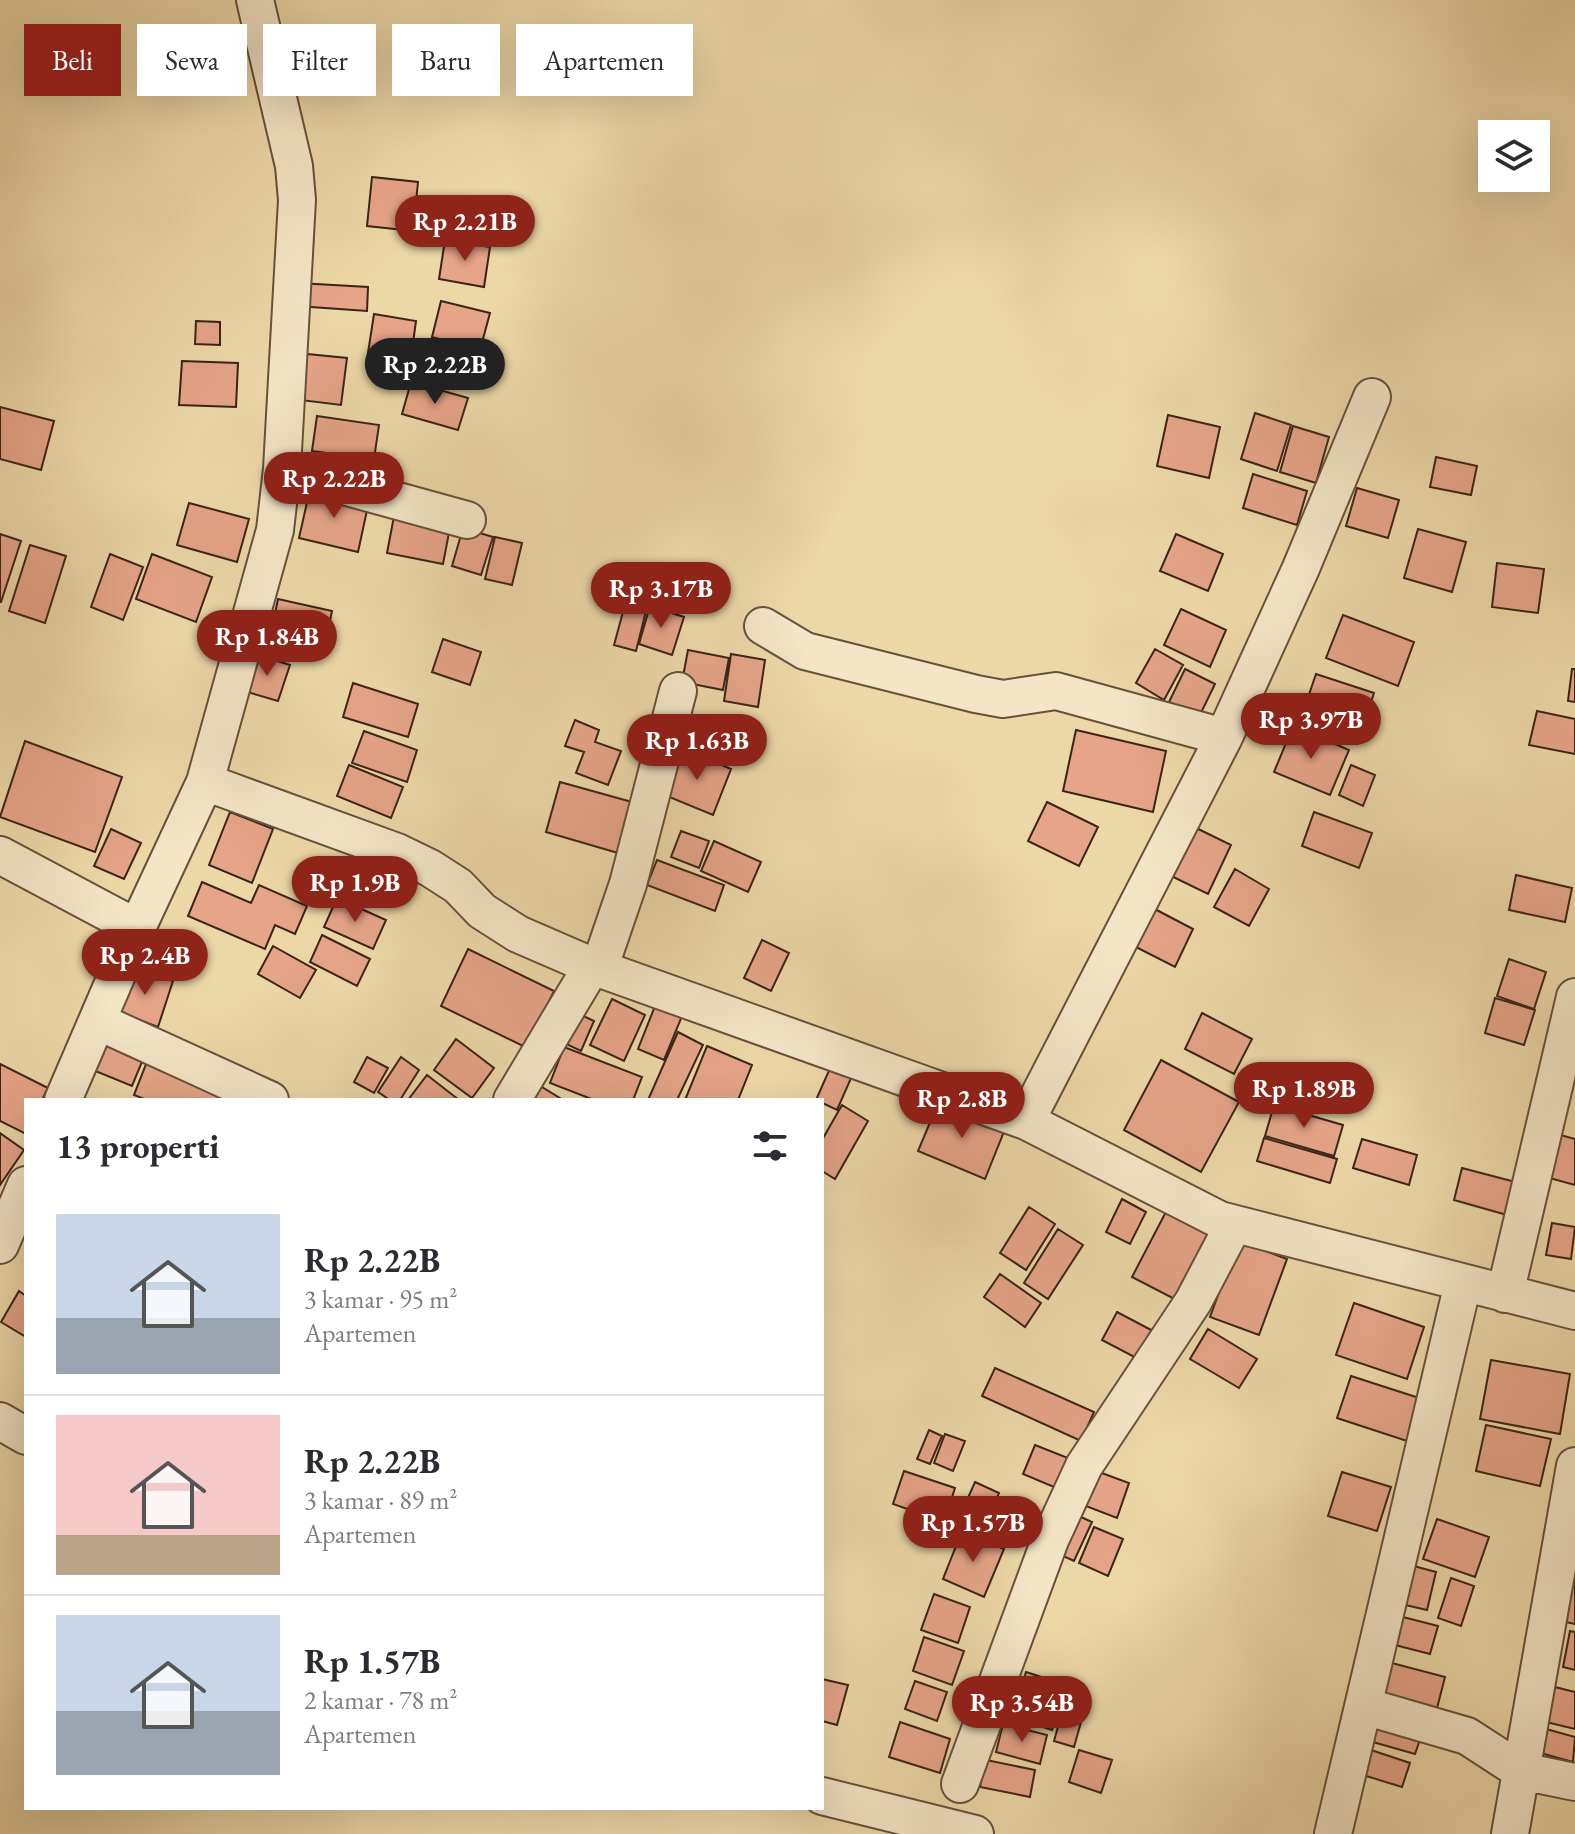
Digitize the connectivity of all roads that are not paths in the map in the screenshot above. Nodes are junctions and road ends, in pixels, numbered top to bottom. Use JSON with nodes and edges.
{"nodes":[{"id":1,"x":255,"y":0,"type":"edge"},
{"id":2,"x":1372,"y":397,"type":"dead end"},
{"id":3,"x":282,"y":469,"type":"junction"},
{"id":4,"x":467,"y":520,"type":"dead end"},
{"id":5,"x":763,"y":626,"type":"dead end"},
{"id":6,"x":678,"y":691,"type":"dead end"},
{"id":7,"x":1224,"y":737,"type":"junction"},
{"id":8,"x":205,"y":782,"type":"junction"},
{"id":9,"x":0,"y":855,"type":"edge"},
{"id":10,"x":137,"y":928,"type":"junction"},
{"id":11,"x":596,"y":968,"type":"junction"},
{"id":12,"x":1575,"y":997,"type":"edge"},
{"id":13,"x":97,"y":1021,"type":"junction"},
{"id":14,"x":64,"y":1098,"type":"edge"},
{"id":15,"x":266,"y":1098,"type":"edge"},
{"id":16,"x":513,"y":1098,"type":"edge"},
{"id":17,"x":1026,"y":1121,"type":"junction"},
{"id":18,"x":24,"y":1189,"type":"edge"},
{"id":19,"x":1234,"y":1224,"type":"junction"},
{"id":20,"x":2,"y":1236,"type":"edge"},
{"id":21,"x":1463,"y":1283,"type":"junction"},
{"id":22,"x":1505,"y":1294,"type":"junction"},
{"id":23,"x":1575,"y":1311,"type":"edge"},
{"id":24,"x":0,"y":1421,"type":"edge"},
{"id":25,"x":24,"y":1435,"type":"edge"},
{"id":26,"x":1575,"y":1466,"type":"edge"},
{"id":27,"x":1364,"y":1706,"type":"junction"},
{"id":28,"x":1521,"y":1771,"type":"junction"},
{"id":29,"x":1575,"y":1782,"type":"edge"},
{"id":30,"x":960,"y":1784,"type":"dead end"},
{"id":31,"x":824,"y":1796,"type":"edge"},
{"id":32,"x":975,"y":1834,"type":"edge"},
{"id":33,"x":1333,"y":1834,"type":"edge"},
{"id":34,"x":1510,"y":1834,"type":"edge"}],
"edges":[{"from":1,"to":3,"type":"street"},
{"from":2,"to":7,"type":"street"},
{"from":3,"to":4,"type":"street"},
{"from":3,"to":8,"type":"street"},
{"from":5,"to":7,"type":"street"},
{"from":6,"to":11,"type":"street"},
{"from":7,"to":17,"type":"street"},
{"from":8,"to":10,"type":"street"},
{"from":8,"to":11,"type":"street"},
{"from":9,"to":10,"type":"street"},
{"from":10,"to":13,"type":"street"},
{"from":11,"to":16,"type":"street"},
{"from":11,"to":17,"type":"street"},
{"from":12,"to":22,"type":"street"},
{"from":13,"to":14,"type":"street"},
{"from":13,"to":15,"type":"street"},
{"from":17,"to":19,"type":"street"},
{"from":18,"to":20,"type":"street"},
{"from":19,"to":21,"type":"street"},
{"from":19,"to":30,"type":"street"},
{"from":21,"to":22,"type":"street"},
{"from":21,"to":27,"type":"street"},
{"from":22,"to":23,"type":"street"},
{"from":24,"to":25,"type":"street"},
{"from":26,"to":28,"type":"street"},
{"from":27,"to":28,"type":"street"},
{"from":27,"to":33,"type":"street"},
{"from":28,"to":29,"type":"street"},
{"from":28,"to":34,"type":"street"},
{"from":31,"to":32,"type":"street"}]}
